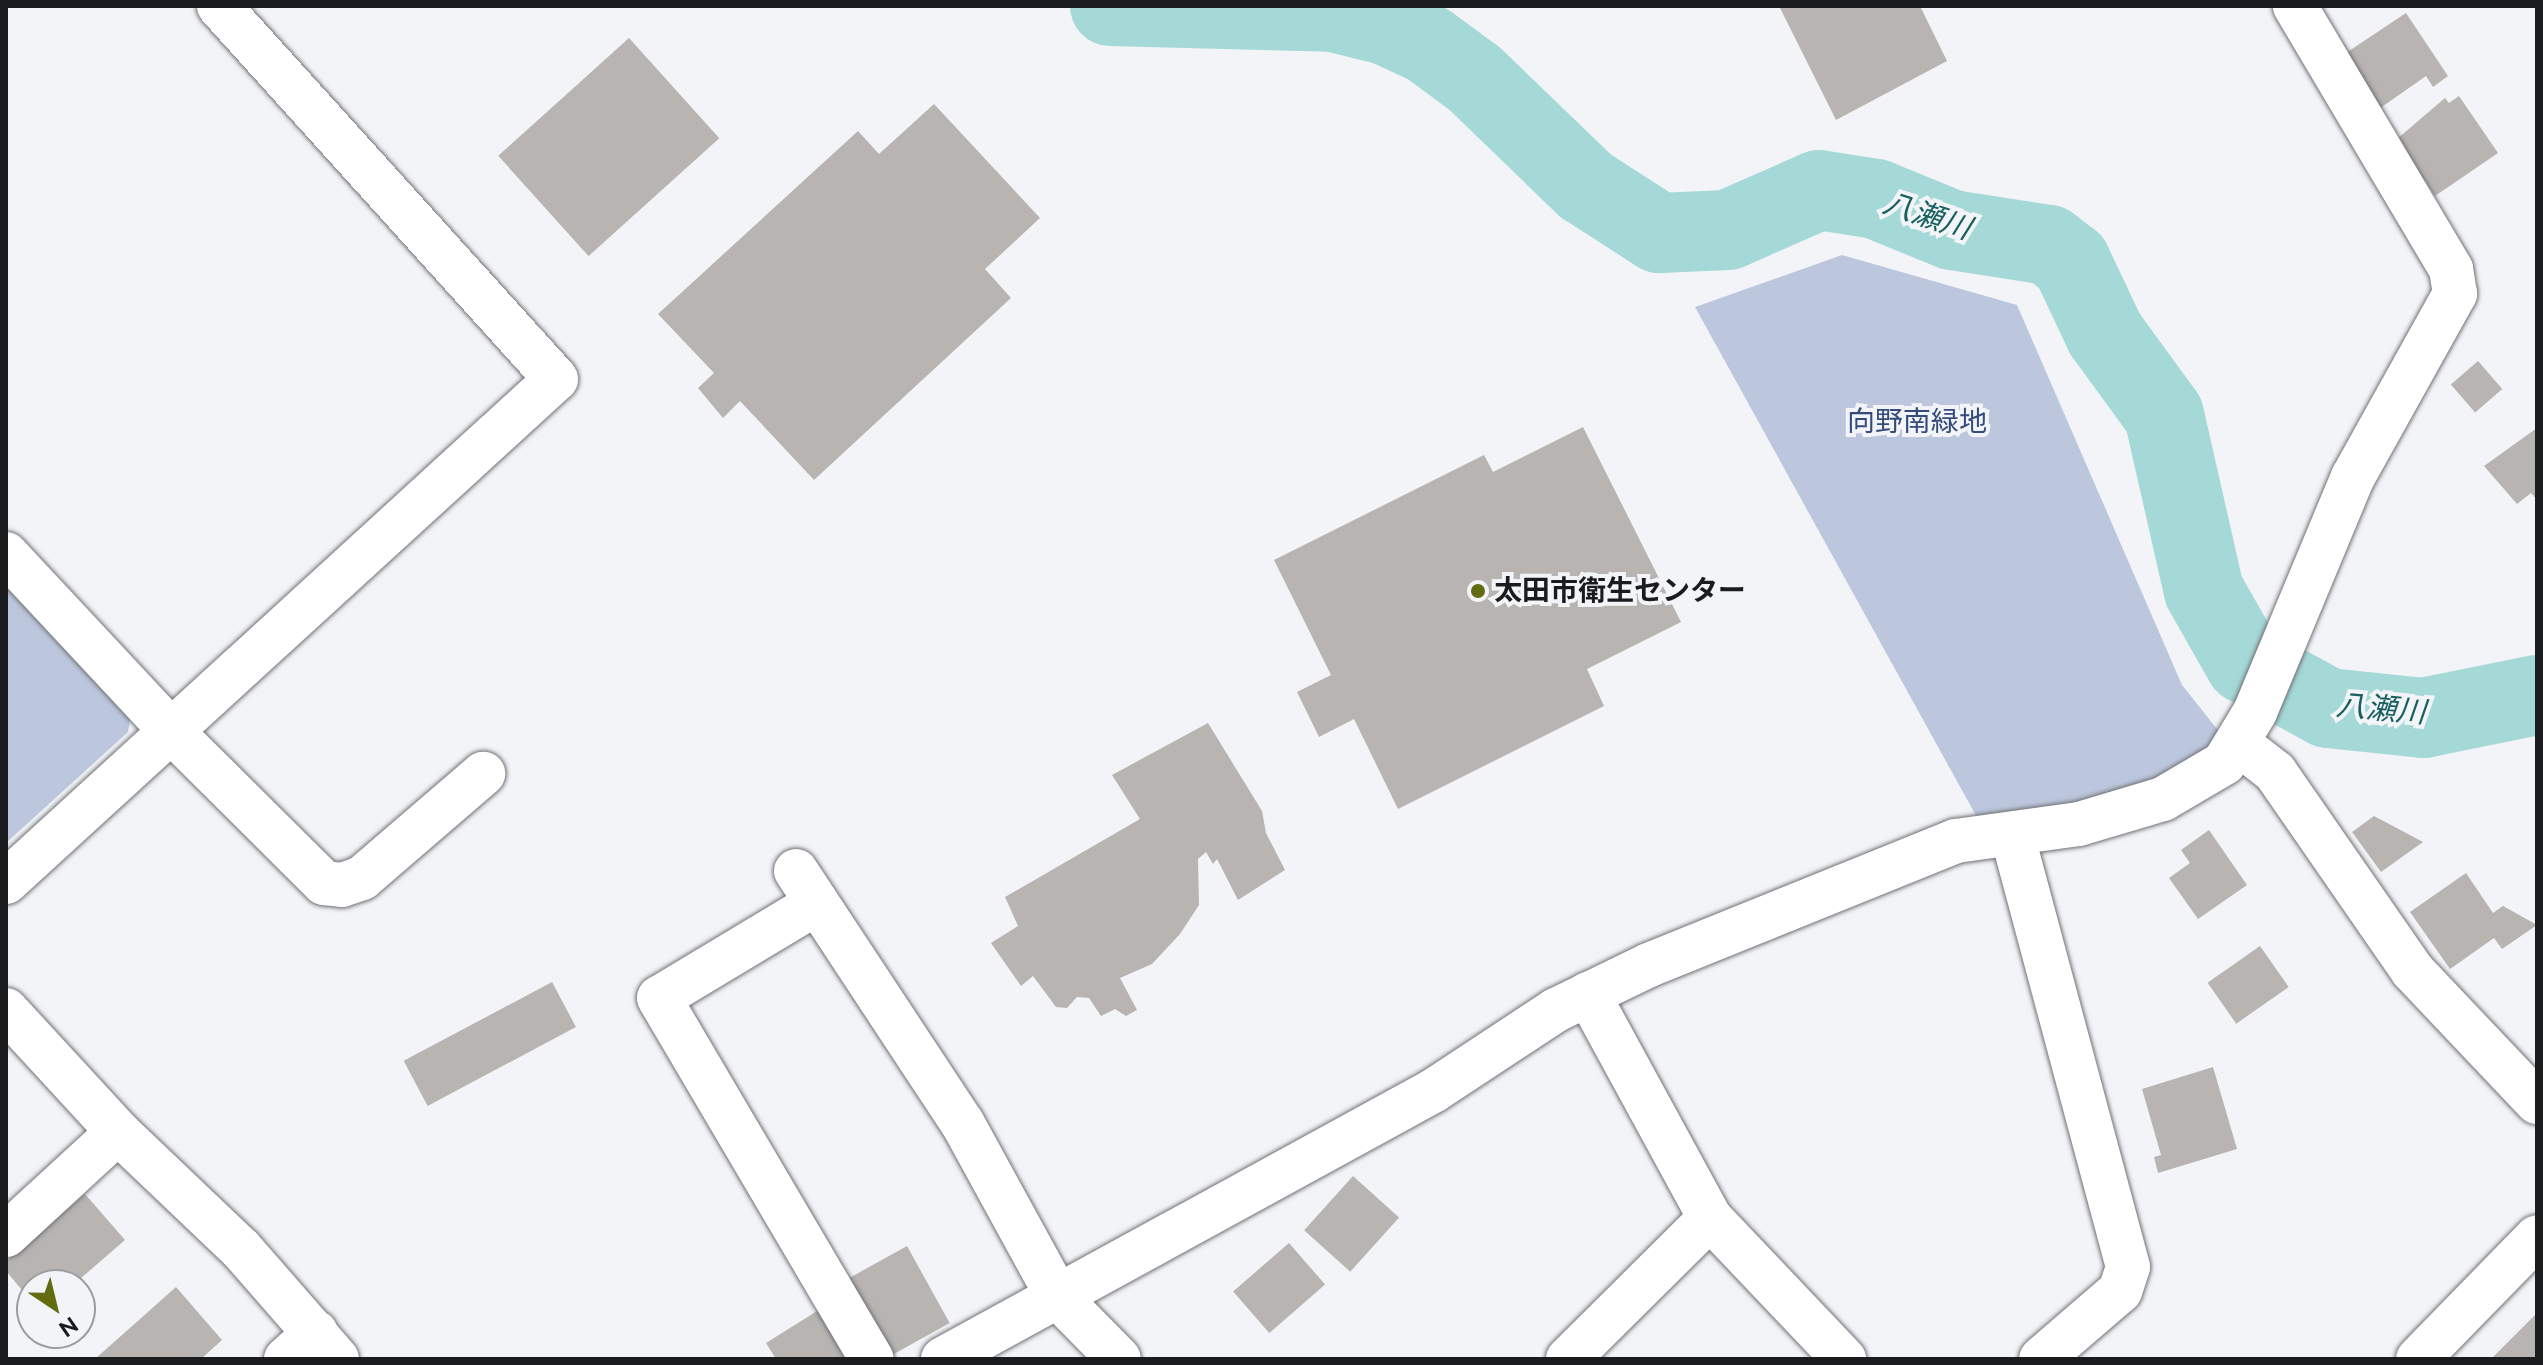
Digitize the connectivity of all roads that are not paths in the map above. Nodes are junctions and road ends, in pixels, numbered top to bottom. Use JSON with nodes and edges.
{"nodes":[{"id":1,"x":219,"y":6,"type":"edge"},
{"id":2,"x":2295,"y":6,"type":"edge"},
{"id":3,"x":6,"y":554,"type":"edge"},
{"id":4,"x":2247,"y":728,"type":"junction"},
{"id":5,"x":172,"y":732,"type":"junction"},
{"id":6,"x":483,"y":774,"type":"dead end"},
{"id":7,"x":2012,"y":834,"type":"junction"},
{"id":8,"x":6,"y":882,"type":"edge"},
{"id":9,"x":1588,"y":994,"type":"junction"},
{"id":10,"x":6,"y":1010,"type":"edge"},
{"id":11,"x":2537,"y":1102,"type":"edge"},
{"id":12,"x":118,"y":1132,"type":"junction"},
{"id":13,"x":1710,"y":1218,"type":"junction"},
{"id":14,"x":6,"y":1235,"type":"edge"},
{"id":15,"x":2537,"y":1237,"type":"edge"},
{"id":16,"x":1057,"y":1296,"type":"junction"},
{"id":17,"x":313,"y":1350,"type":"edge"},
{"id":18,"x":872,"y":1359,"type":"edge"},
{"id":19,"x":943,"y":1359,"type":"edge"},
{"id":20,"x":1119,"y":1359,"type":"edge"},
{"id":21,"x":1568,"y":1359,"type":"edge"},
{"id":22,"x":1844,"y":1359,"type":"edge"},
{"id":23,"x":2041,"y":1359,"type":"edge"},
{"id":24,"x":2418,"y":1359,"type":"edge"}],
"edges":[{"from":1,"to":5,"type":"street"},
{"from":2,"to":4,"type":"street"},
{"from":3,"to":5,"type":"street"},
{"from":4,"to":7,"type":"street"},
{"from":4,"to":11,"type":"street"},
{"from":5,"to":6,"type":"street"},
{"from":5,"to":8,"type":"street"},
{"from":7,"to":9,"type":"street"},
{"from":7,"to":23,"type":"street"},
{"from":9,"to":13,"type":"street"},
{"from":9,"to":16,"type":"street"},
{"from":10,"to":12,"type":"street"},
{"from":12,"to":14,"type":"street"},
{"from":12,"to":17,"type":"street"},
{"from":13,"to":21,"type":"street"},
{"from":13,"to":22,"type":"street"},
{"from":15,"to":24,"type":"street"},
{"from":16,"to":18,"type":"street"},
{"from":16,"to":19,"type":"street"},
{"from":16,"to":20,"type":"street"}]}
